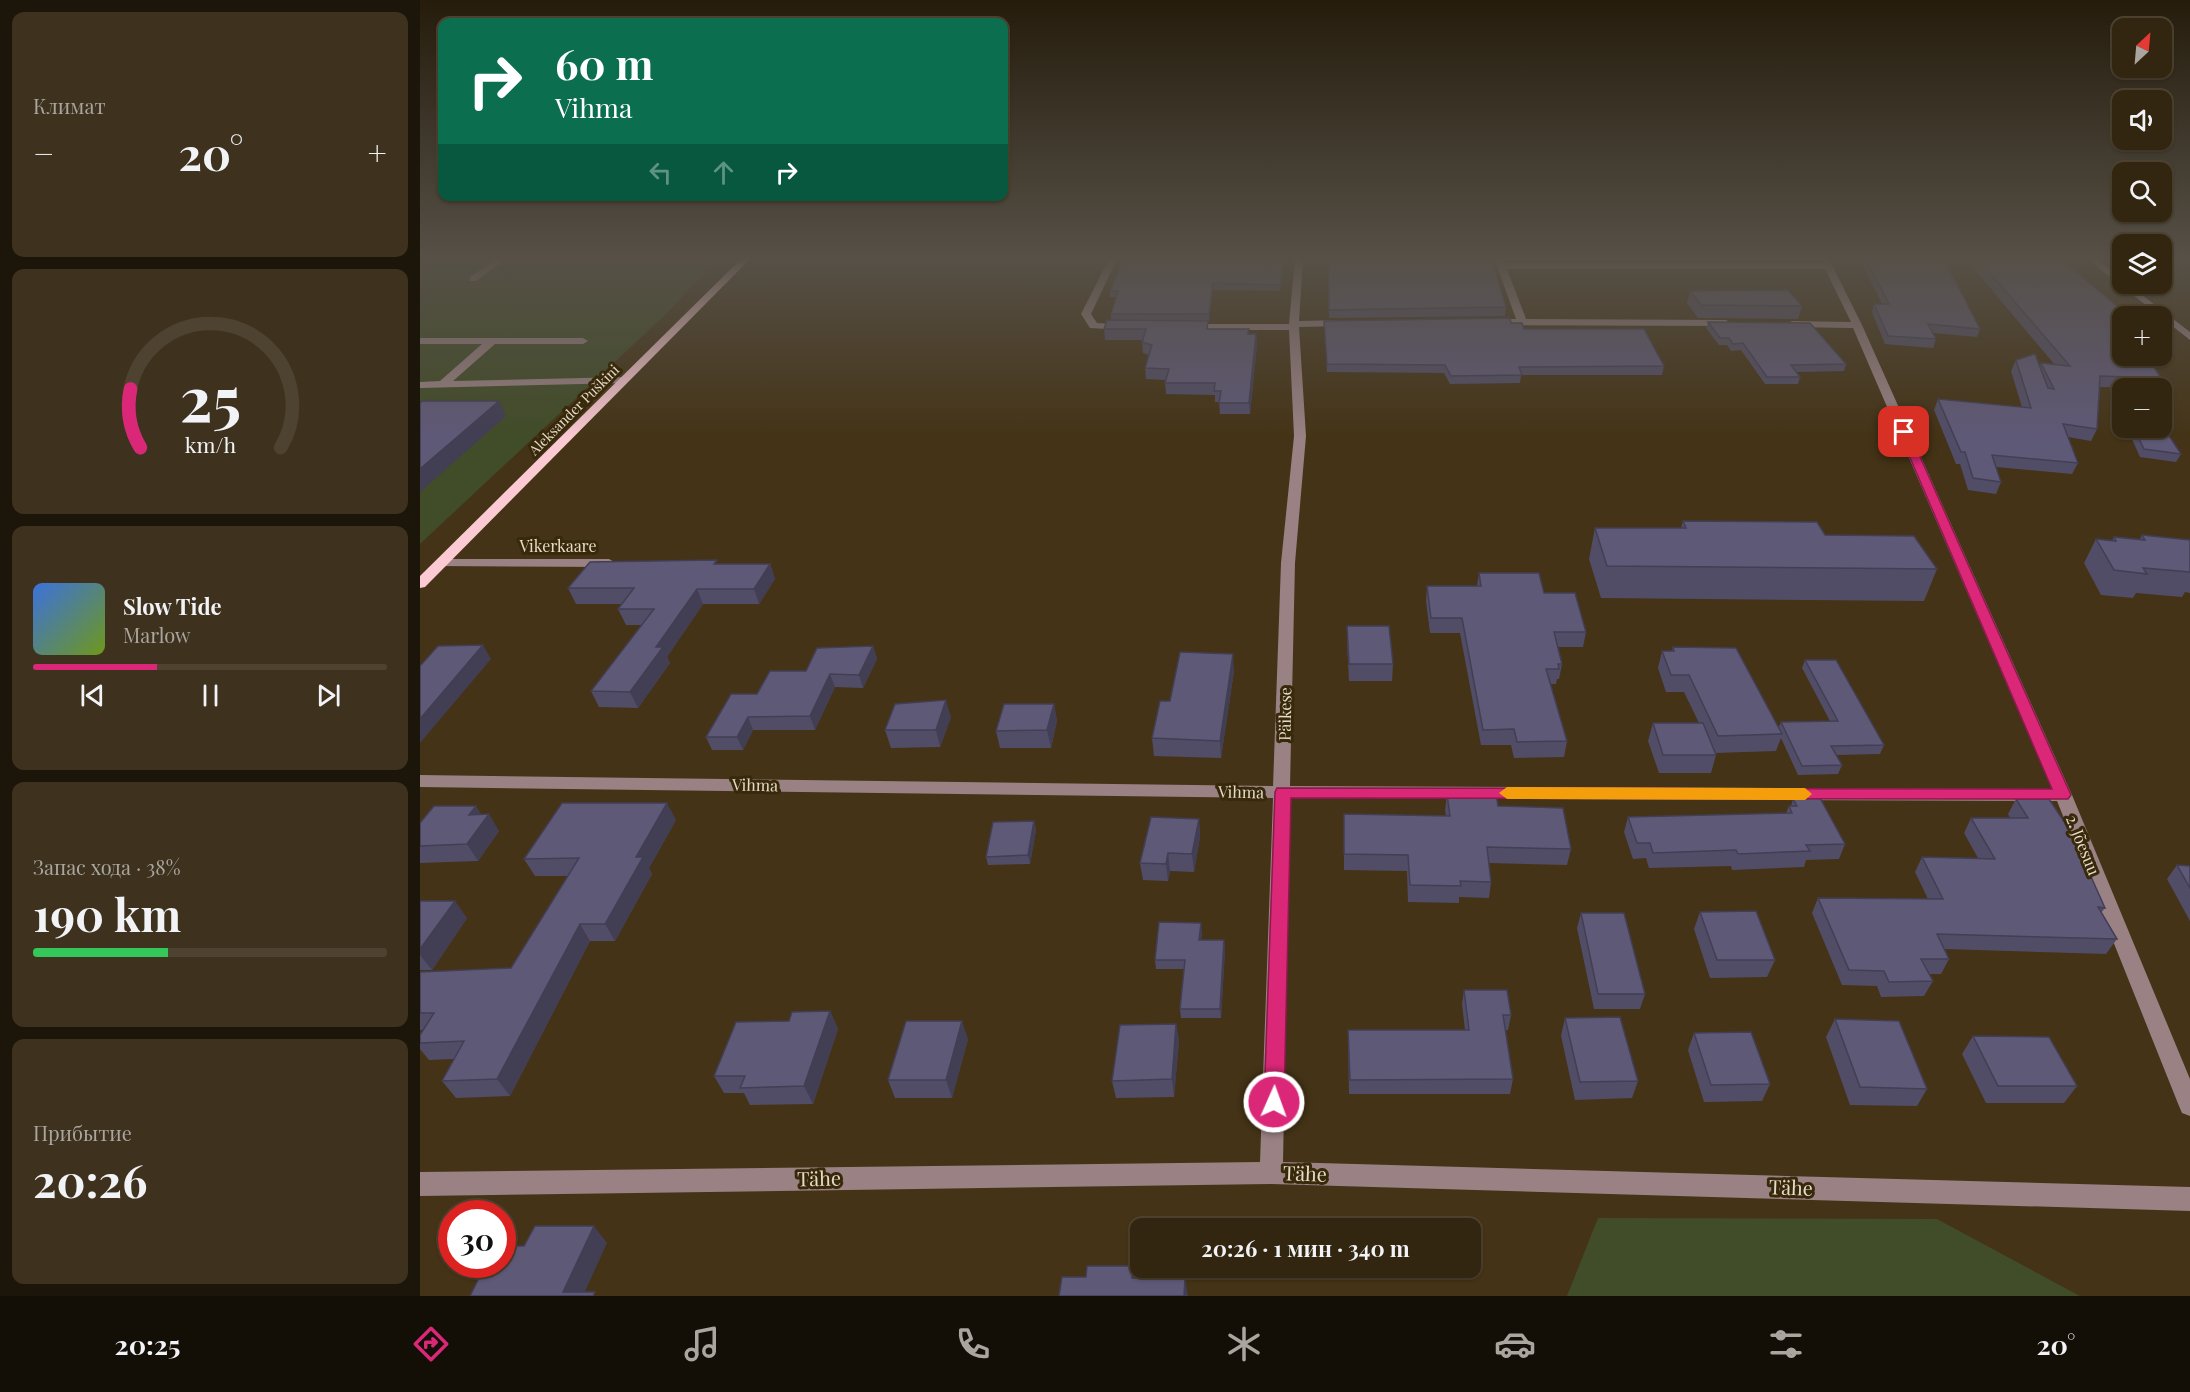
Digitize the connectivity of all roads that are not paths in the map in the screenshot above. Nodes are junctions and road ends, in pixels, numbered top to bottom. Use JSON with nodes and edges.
{"nodes":[{"id":1,"x":688,"y":317,"type":"edge"},
{"id":2,"x":1087,"y":317,"type":"edge"},
{"id":3,"x":1295,"y":317,"type":"edge"},
{"id":4,"x":1521,"y":317,"type":"edge"},
{"id":5,"x":1853,"y":317,"type":"edge"},
{"id":6,"x":2166,"y":317,"type":"edge"},
{"id":7,"x":1522,"y":321,"type":"junction"},
{"id":8,"x":1486,"y":322,"type":"edge"},
{"id":9,"x":1354,"y":323,"type":"edge"},
{"id":10,"x":1737,"y":324,"type":"edge"},
{"id":11,"x":1785,"y":324,"type":"edge"},
{"id":12,"x":1857,"y":325,"type":"junction"},
{"id":13,"x":1294,"y":326,"type":"junction"},
{"id":14,"x":1135,"y":327,"type":"edge"},
{"id":15,"x":1180,"y":327,"type":"edge"},
{"id":16,"x":2190,"y":337,"type":"edge"},
{"id":17,"x":420,"y":341,"type":"edge"},
{"id":18,"x":492,"y":341,"type":"junction"},
{"id":19,"x":583,"y":341,"type":"dead end"},
{"id":20,"x":625,"y":380,"type":"junction"},
{"id":21,"x":420,"y":385,"type":"edge"},
{"id":22,"x":442,"y":385,"type":"junction"},
{"id":23,"x":441,"y":563,"type":"junction"},
{"id":24,"x":628,"y":563,"type":"edge"},
{"id":25,"x":420,"y":584,"type":"edge"},
{"id":26,"x":420,"y":780,"type":"edge"},
{"id":27,"x":1283,"y":792,"type":"junction"},
{"id":28,"x":2063,"y":795,"type":"junction"},
{"id":29,"x":2190,"y":1106,"type":"edge"},
{"id":30,"x":1271,"y":1173,"type":"junction"},
{"id":31,"x":420,"y":1184,"type":"edge"},
{"id":32,"x":2190,"y":1199,"type":"edge"}],
"edges":[{"from":1,"to":20,"type":"main road","name":"Aleksander Puškini"},
{"from":2,"to":14,"type":"street"},
{"from":3,"to":13,"type":"street","name":"Päikese"},
{"from":4,"to":7,"type":"street"},
{"from":5,"to":12,"type":"street","name":"2. Jõesuu"},
{"from":6,"to":16,"type":"street"},
{"from":7,"to":8,"type":"street"},
{"from":7,"to":10,"type":"street"},
{"from":9,"to":13,"type":"street"},
{"from":11,"to":12,"type":"street"},
{"from":12,"to":28,"type":"street","name":"2. Jõesuu"},
{"from":13,"to":15,"type":"street"},
{"from":13,"to":27,"type":"street","name":"Päikese"},
{"from":17,"to":18,"type":"street"},
{"from":18,"to":19,"type":"street"},
{"from":18,"to":22,"type":"street"},
{"from":20,"to":22,"type":"street"},
{"from":20,"to":23,"type":"main road","name":"Aleksander Puškini"},
{"from":21,"to":22,"type":"street"},
{"from":23,"to":24,"type":"street","name":"Vikerkaare"},
{"from":23,"to":25,"type":"main road","name":"Aleksander Puškini"},
{"from":26,"to":27,"type":"street","name":"Vihma"},
{"from":27,"to":28,"type":"street","name":"Vihma"},
{"from":27,"to":30,"type":"street","name":"Päikese"},
{"from":28,"to":29,"type":"street","name":"2. Jõesuu"},
{"from":30,"to":31,"type":"street","name":"Tähe"},
{"from":30,"to":32,"type":"street","name":"Tähe"}]}
